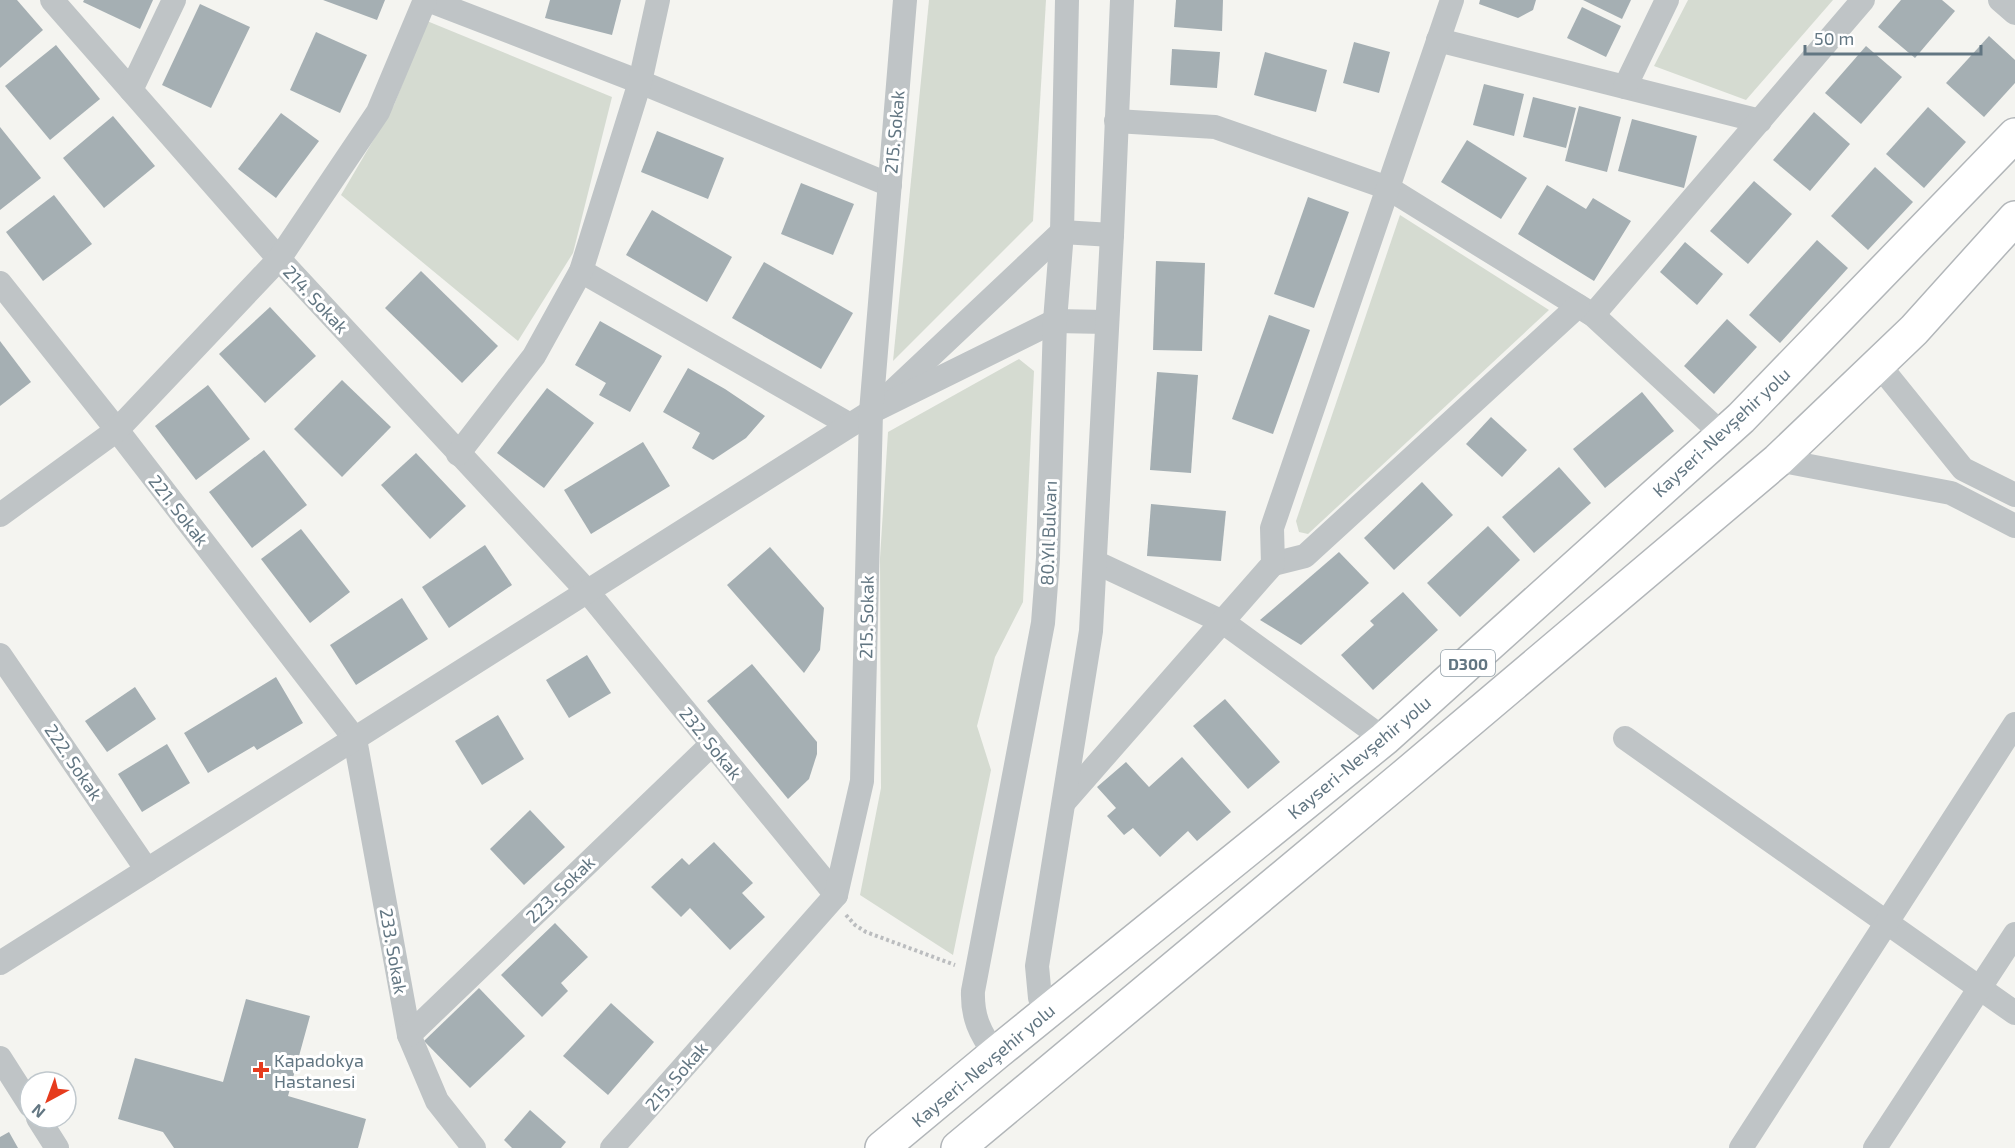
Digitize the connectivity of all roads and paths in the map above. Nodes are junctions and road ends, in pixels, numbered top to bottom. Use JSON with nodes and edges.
{"nodes":[{"id":1,"x":52,"y":0,"type":"edge"},
{"id":2,"x":174,"y":0,"type":"edge"},
{"id":3,"x":427,"y":0,"type":"edge"},
{"id":4,"x":658,"y":0,"type":"edge"},
{"id":5,"x":905,"y":0,"type":"edge"},
{"id":6,"x":1067,"y":0,"type":"edge"},
{"id":7,"x":1122,"y":0,"type":"edge"},
{"id":8,"x":1452,"y":0,"type":"edge"},
{"id":9,"x":1667,"y":0,"type":"edge"},
{"id":10,"x":1863,"y":0,"type":"edge"},
{"id":11,"x":2000,"y":0,"type":"edge"},
{"id":12,"x":2015,"y":13,"type":"edge"},
{"id":13,"x":1438,"y":40,"type":"junction"},
{"id":14,"x":640,"y":82,"type":"junction"},
{"id":15,"x":1625,"y":87,"type":"junction"},
{"id":16,"x":131,"y":90,"type":"junction"},
{"id":17,"x":1116,"y":121,"type":"junction"},
{"id":18,"x":1760,"y":122,"type":"junction"},
{"id":19,"x":2015,"y":135,"type":"edge"},
{"id":20,"x":890,"y":185,"type":"junction"},
{"id":21,"x":1388,"y":188,"type":"junction"},
{"id":22,"x":2015,"y":218,"type":"edge"},
{"id":23,"x":1062,"y":232,"type":"junction"},
{"id":24,"x":1112,"y":235,"type":"junction"},
{"id":25,"x":279,"y":259,"type":"junction"},
{"id":26,"x":581,"y":271,"type":"junction"},
{"id":27,"x":0,"y":283,"type":"edge"},
{"id":28,"x":1586,"y":310,"type":"junction"},
{"id":29,"x":1055,"y":321,"type":"junction"},
{"id":30,"x":1106,"y":322,"type":"junction"},
{"id":31,"x":1879,"y":364,"type":"junction"},
{"id":32,"x":871,"y":412,"type":"junction"},
{"id":33,"x":850,"y":425,"type":"junction"},
{"id":34,"x":117,"y":430,"type":"junction"},
{"id":35,"x":1722,"y":434,"type":"junction"},
{"id":36,"x":459,"y":454,"type":"junction"},
{"id":37,"x":1778,"y":460,"type":"junction"},
{"id":38,"x":2015,"y":495,"type":"edge"},
{"id":39,"x":0,"y":515,"type":"edge"},
{"id":40,"x":2015,"y":526,"type":"edge"},
{"id":41,"x":1095,"y":562,"type":"junction"},
{"id":42,"x":1273,"y":564,"type":"junction"},
{"id":43,"x":587,"y":591,"type":"junction"},
{"id":44,"x":1223,"y":622,"type":"junction"},
{"id":45,"x":0,"y":655,"type":"edge"},
{"id":46,"x":2015,"y":724,"type":"edge"},
{"id":47,"x":1624,"y":738,"type":"dead end"},
{"id":48,"x":355,"y":739,"type":"junction"},
{"id":49,"x":1384,"y":739,"type":"junction"},
{"id":50,"x":712,"y":744,"type":"junction"},
{"id":51,"x":1065,"y":801,"type":"junction"},
{"id":52,"x":147,"y":870,"type":"junction"},
{"id":53,"x":836,"y":895,"type":"junction"},
{"id":54,"x":1887,"y":922,"type":"junction"},
{"id":55,"x":2015,"y":934,"type":"edge"},
{"id":56,"x":0,"y":963,"type":"edge"},
{"id":57,"x":976,"y":973,"type":"junction"},
{"id":58,"x":1980,"y":988,"type":"junction"},
{"id":59,"x":1047,"y":1011,"type":"junction"},
{"id":60,"x":2015,"y":1012,"type":"edge"},
{"id":61,"x":409,"y":1035,"type":"junction"},
{"id":62,"x":1077,"y":1048,"type":"junction"},
{"id":63,"x":994,"y":1054,"type":"junction"},
{"id":64,"x":0,"y":1058,"type":"edge"},
{"id":65,"x":18,"y":1086,"type":"edge"},
{"id":66,"x":1025,"y":1091,"type":"junction"},
{"id":67,"x":46,"y":1130,"type":"edge"},
{"id":68,"x":57,"y":1148,"type":"edge"},
{"id":69,"x":474,"y":1148,"type":"edge"},
{"id":70,"x":612,"y":1148,"type":"edge"},
{"id":71,"x":882,"y":1148,"type":"edge"},
{"id":72,"x":958,"y":1148,"type":"edge"},
{"id":73,"x":1741,"y":1148,"type":"edge"},
{"id":74,"x":1875,"y":1148,"type":"edge"}],
"edges":[{"from":1,"to":16,"type":"street","name":"214. Sokak"},
{"from":2,"to":16,"type":"street"},
{"from":3,"to":14,"type":"street"},
{"from":3,"to":25,"type":"street"},
{"from":4,"to":14,"type":"street"},
{"from":5,"to":20,"type":"street","name":"215. Sokak"},
{"from":6,"to":23,"type":"street","name":"80.Yıl Bulvarı"},
{"from":7,"to":17,"type":"street"},
{"from":8,"to":13,"type":"street"},
{"from":9,"to":15,"type":"street"},
{"from":10,"to":18,"type":"street"},
{"from":11,"to":12,"type":"street"},
{"from":13,"to":15,"type":"street"},
{"from":13,"to":21,"type":"street"},
{"from":14,"to":20,"type":"street"},
{"from":14,"to":26,"type":"street"},
{"from":15,"to":18,"type":"street"},
{"from":16,"to":25,"type":"street","name":"214. Sokak"},
{"from":17,"to":21,"type":"street"},
{"from":17,"to":24,"type":"street"},
{"from":18,"to":28,"type":"street"},
{"from":19,"to":35,"type":"highway","name":"Kayseri-Nevşehir yolu","number":"D300"},
{"from":20,"to":32,"type":"street","name":"215. Sokak"},
{"from":21,"to":28,"type":"street"},
{"from":21,"to":42,"type":"street"},
{"from":22,"to":31,"type":"highway","number":"D300"},
{"from":23,"to":24,"type":"street"},
{"from":23,"to":29,"type":"street","name":"80.Yıl Bulvarı"},
{"from":23,"to":32,"type":"street"},
{"from":24,"to":30,"type":"street"},
{"from":25,"to":34,"type":"street"},
{"from":25,"to":36,"type":"street","name":"214. Sokak"},
{"from":26,"to":33,"type":"street"},
{"from":26,"to":36,"type":"street"},
{"from":27,"to":34,"type":"street","name":"221. Sokak"},
{"from":28,"to":35,"type":"street"},
{"from":28,"to":42,"type":"street"},
{"from":29,"to":30,"type":"street"},
{"from":29,"to":32,"type":"street"},
{"from":29,"to":57,"type":"street","name":"80.Yıl Bulvarı"},
{"from":30,"to":41,"type":"street"},
{"from":31,"to":37,"type":"highway","number":"D300"},
{"from":31,"to":38,"type":"street"},
{"from":32,"to":33,"type":"street"},
{"from":32,"to":53,"type":"street","name":"215. Sokak"},
{"from":33,"to":43,"type":"street"},
{"from":34,"to":39,"type":"street"},
{"from":34,"to":48,"type":"street","name":"221. Sokak"},
{"from":35,"to":49,"type":"highway","name":"Kayseri-Nevşehir yolu","number":"D300"},
{"from":36,"to":43,"type":"street","name":"214. Sokak"},
{"from":37,"to":40,"type":"street"},
{"from":37,"to":62,"type":"highway","number":"D300"},
{"from":41,"to":44,"type":"street"},
{"from":41,"to":51,"type":"street"},
{"from":42,"to":44,"type":"street"},
{"from":43,"to":48,"type":"street"},
{"from":43,"to":50,"type":"street","name":"232. Sokak"},
{"from":44,"to":49,"type":"street"},
{"from":44,"to":51,"type":"street"},
{"from":45,"to":52,"type":"street","name":"222. Sokak"},
{"from":46,"to":54,"type":"street"},
{"from":47,"to":54,"type":"street"},
{"from":48,"to":52,"type":"street"},
{"from":48,"to":61,"type":"street","name":"233. Sokak"},
{"from":49,"to":59,"type":"highway","name":"Kayseri-Nevşehir yolu","number":"D300"},
{"from":50,"to":53,"type":"street","name":"232. Sokak"},
{"from":50,"to":61,"type":"street","name":"223. Sokak"},
{"from":51,"to":59,"type":"street"},
{"from":52,"to":56,"type":"street"},
{"from":53,"to":57,"type":"path"},
{"from":53,"to":70,"type":"street","name":"215. Sokak"},
{"from":54,"to":58,"type":"street"},
{"from":54,"to":73,"type":"street"},
{"from":55,"to":58,"type":"street"},
{"from":57,"to":63,"type":"street","name":"80.Yıl Bulvarı"},
{"from":58,"to":60,"type":"street"},
{"from":58,"to":74,"type":"street"},
{"from":59,"to":62,"type":"highway"},
{"from":59,"to":63,"type":"highway","name":"Kayseri-Nevşehir yolu","number":"D300"},
{"from":61,"to":69,"type":"street","name":"233. Sokak"},
{"from":62,"to":66,"type":"highway","number":"D300"},
{"from":63,"to":66,"type":"highway"},
{"from":63,"to":71,"type":"highway","name":"Kayseri-Nevşehir yolu","number":"D300"},
{"from":64,"to":65,"type":"street"},
{"from":66,"to":72,"type":"highway","number":"D300"},
{"from":67,"to":68,"type":"street"}]}
